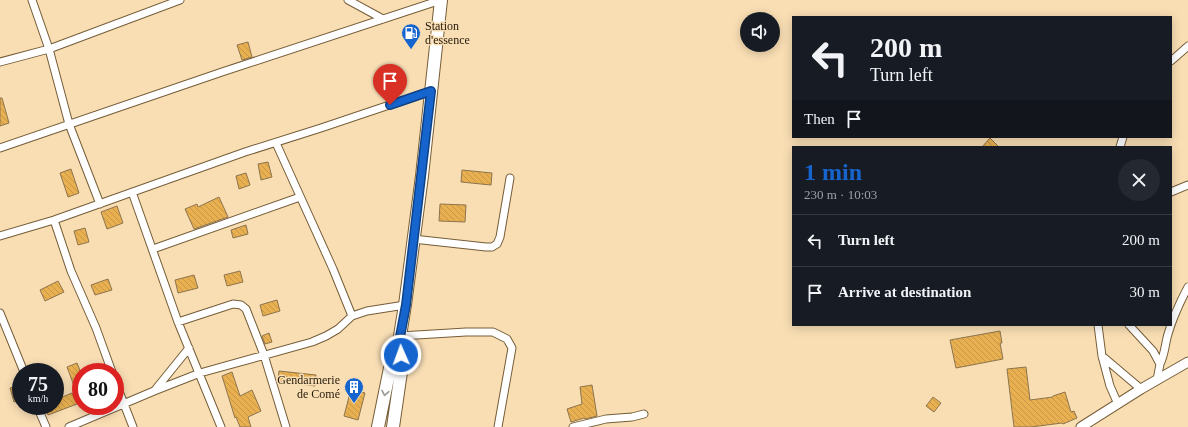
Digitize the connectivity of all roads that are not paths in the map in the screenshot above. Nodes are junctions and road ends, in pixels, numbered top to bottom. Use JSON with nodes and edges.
{"nodes":[{"id":1,"x":32,"y":0,"type":"edge"},
{"id":2,"x":180,"y":0,"type":"edge"},
{"id":3,"x":348,"y":0,"type":"edge"},
{"id":4,"x":441,"y":0,"type":"edge"},
{"id":5,"x":383,"y":19,"type":"junction"},
{"id":6,"x":1188,"y":46,"type":"edge"},
{"id":7,"x":49,"y":49,"type":"junction"},
{"id":8,"x":1172,"y":60,"type":"edge"},
{"id":9,"x":0,"y":62,"type":"edge"},
{"id":10,"x":431,"y":91,"type":"junction"},
{"id":11,"x":69,"y":124,"type":"junction"},
{"id":12,"x":276,"y":143,"type":"junction"},
{"id":13,"x":0,"y":148,"type":"edge"},
{"id":14,"x":510,"y":178,"type":"dead end"},
{"id":15,"x":1188,"y":185,"type":"edge"},
{"id":16,"x":132,"y":192,"type":"junction"},
{"id":17,"x":1172,"y":192,"type":"edge"},
{"id":18,"x":300,"y":197,"type":"junction"},
{"id":19,"x":100,"y":204,"type":"junction"},
{"id":20,"x":54,"y":220,"type":"junction"},
{"id":21,"x":0,"y":236,"type":"edge"},
{"id":22,"x":413,"y":240,"type":"junction"},
{"id":23,"x":153,"y":249,"type":"junction"},
{"id":24,"x":1188,"y":287,"type":"edge"},
{"id":25,"x":406,"y":305,"type":"junction"},
{"id":26,"x":0,"y":313,"type":"edge"},
{"id":27,"x":352,"y":316,"type":"junction"},
{"id":28,"x":178,"y":322,"type":"junction"},
{"id":29,"x":1172,"y":322,"type":"edge"},
{"id":30,"x":1098,"y":326,"type":"edge"},
{"id":31,"x":1130,"y":326,"type":"edge"},
{"id":32,"x":1171,"y":326,"type":"edge"},
{"id":33,"x":400,"y":339,"type":"junction"},
{"id":34,"x":189,"y":348,"type":"junction"},
{"id":35,"x":264,"y":355,"type":"junction"},
{"id":36,"x":1102,"y":356,"type":"junction"},
{"id":37,"x":1188,"y":362,"type":"edge"},
{"id":38,"x":20,"y":363,"type":"edge"},
{"id":39,"x":109,"y":363,"type":"edge"},
{"id":40,"x":1160,"y":364,"type":"junction"},
{"id":41,"x":200,"y":373,"type":"junction"},
{"id":42,"x":1157,"y":380,"type":"junction"},
{"id":43,"x":1141,"y":389,"type":"junction"},
{"id":44,"x":154,"y":391,"type":"junction"},
{"id":45,"x":124,"y":404,"type":"joint"},
{"id":46,"x":1118,"y":404,"type":"junction"},
{"id":47,"x":644,"y":414,"type":"dead end"},
{"id":48,"x":41,"y":415,"type":"edge"},
{"id":49,"x":97,"y":415,"type":"edge"},
{"id":50,"x":46,"y":427,"type":"edge"},
{"id":51,"x":68,"y":427,"type":"edge"},
{"id":52,"x":133,"y":427,"type":"edge"},
{"id":53,"x":221,"y":427,"type":"edge"},
{"id":54,"x":286,"y":427,"type":"edge"},
{"id":55,"x":378,"y":427,"type":"edge"},
{"id":56,"x":393,"y":427,"type":"edge"},
{"id":57,"x":498,"y":427,"type":"edge"},
{"id":58,"x":573,"y":427,"type":"edge"},
{"id":59,"x":1081,"y":427,"type":"edge"}],
"edges":[{"from":1,"to":7,"type":"street"},
{"from":2,"to":7,"type":"street"},
{"from":3,"to":5,"type":"street"},
{"from":4,"to":5,"type":"street"},
{"from":4,"to":10,"type":"highway"},
{"from":5,"to":11,"type":"street"},
{"from":6,"to":8,"type":"street"},
{"from":7,"to":9,"type":"street"},
{"from":7,"to":11,"type":"street"},
{"from":10,"to":12,"type":"street"},
{"from":10,"to":22,"type":"highway"},
{"from":11,"to":13,"type":"street"},
{"from":11,"to":19,"type":"street"},
{"from":12,"to":16,"type":"street"},
{"from":12,"to":18,"type":"street"},
{"from":14,"to":22,"type":"street"},
{"from":15,"to":17,"type":"street"},
{"from":16,"to":19,"type":"street"},
{"from":16,"to":23,"type":"street"},
{"from":18,"to":23,"type":"street"},
{"from":18,"to":27,"type":"street"},
{"from":19,"to":20,"type":"street"},
{"from":20,"to":21,"type":"street"},
{"from":20,"to":39,"type":"street"},
{"from":22,"to":25,"type":"highway"},
{"from":23,"to":28,"type":"street"},
{"from":24,"to":29,"type":"street"},
{"from":25,"to":27,"type":"street"},
{"from":25,"to":33,"type":"highway"},
{"from":26,"to":38,"type":"street"},
{"from":27,"to":35,"type":"street"},
{"from":28,"to":34,"type":"street"},
{"from":28,"to":35,"type":"street"},
{"from":30,"to":36,"type":"street"},
{"from":31,"to":40,"type":"street"},
{"from":32,"to":40,"type":"street"},
{"from":33,"to":55,"type":"highway","one_way":true},
{"from":33,"to":56,"type":"highway"},
{"from":33,"to":57,"type":"street"},
{"from":34,"to":41,"type":"street"},
{"from":34,"to":44,"type":"street"},
{"from":35,"to":41,"type":"street"},
{"from":35,"to":54,"type":"street"},
{"from":36,"to":43,"type":"street"},
{"from":36,"to":46,"type":"street"},
{"from":37,"to":42,"type":"street"},
{"from":40,"to":42,"type":"street"},
{"from":41,"to":44,"type":"street"},
{"from":41,"to":53,"type":"street"},
{"from":42,"to":43,"type":"street"},
{"from":43,"to":46,"type":"street"},
{"from":44,"to":45,"type":"street"},
{"from":45,"to":52,"type":"street"},
{"from":46,"to":59,"type":"street"},
{"from":47,"to":58,"type":"street"},
{"from":48,"to":50,"type":"street"},
{"from":49,"to":51,"type":"street"}]}
